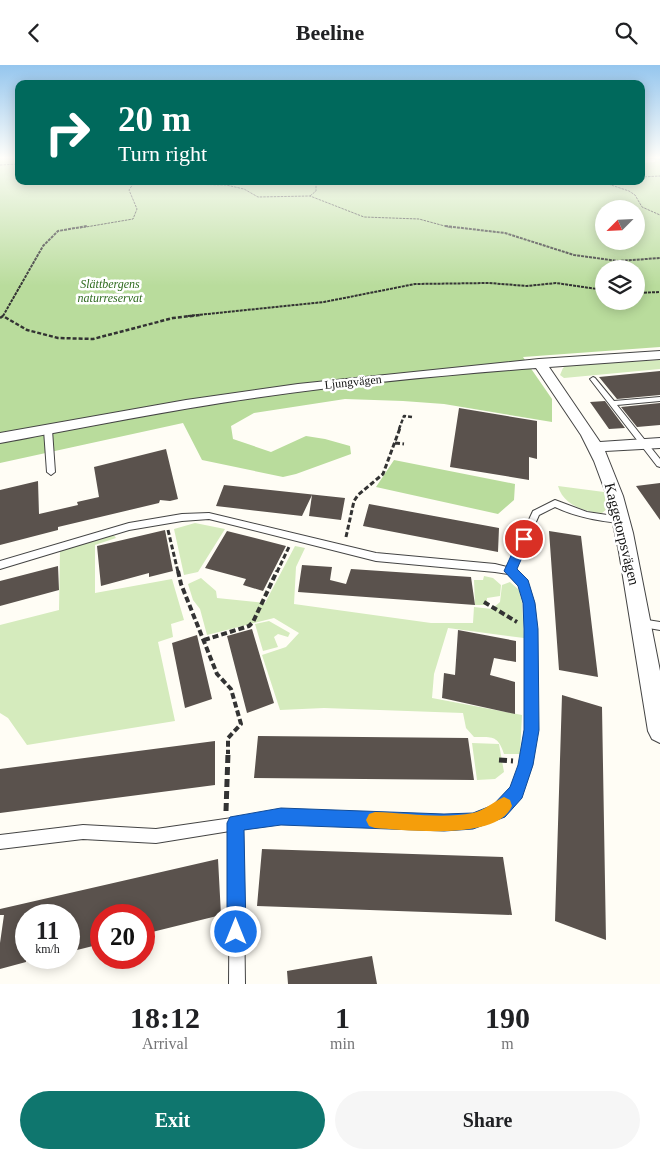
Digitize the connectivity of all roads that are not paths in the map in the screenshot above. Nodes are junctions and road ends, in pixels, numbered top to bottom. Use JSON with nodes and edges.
{"nodes":[{"id":1,"x":660,"y":355,"type":"edge"},
{"id":2,"x":539,"y":363,"type":"junction"},
{"id":3,"x":593,"y":379,"type":"dead end"},
{"id":4,"x":660,"y":399,"type":"edge"},
{"id":5,"x":612,"y":403,"type":"junction"},
{"id":6,"x":48,"y":429,"type":"junction"},
{"id":7,"x":0,"y":438,"type":"edge"},
{"id":8,"x":652,"y":444,"type":"edge"},
{"id":9,"x":595,"y":447,"type":"junction"},
{"id":10,"x":660,"y":464,"type":"edge"},
{"id":11,"x":51,"y":472,"type":"dead end"},
{"id":12,"x":621,"y":520,"type":"junction"},
{"id":13,"x":0,"y":565,"type":"edge"},
{"id":14,"x":510,"y":571,"type":"junction"},
{"id":15,"x":641,"y":623,"type":"junction"},
{"id":16,"x":660,"y":626,"type":"edge"},
{"id":17,"x":660,"y":731,"type":"edge"},
{"id":18,"x":231,"y":823,"type":"junction"},
{"id":19,"x":0,"y":842,"type":"edge"},
{"id":20,"x":237,"y":984,"type":"edge"}],
"edges":[{"from":1,"to":2,"type":"street","name":"Ljungvägen"},
{"from":2,"to":6,"type":"street","name":"Ljungvägen"},
{"from":2,"to":9,"type":"street","name":"Kaggetorpsvägen"},
{"from":3,"to":5,"type":"lane"},
{"from":4,"to":5,"type":"lane"},
{"from":5,"to":8,"type":"lane"},
{"from":6,"to":7,"type":"street","name":"Ljungvägen"},
{"from":6,"to":11,"type":"lane"},
{"from":8,"to":9,"type":"street"},
{"from":8,"to":10,"type":"lane"},
{"from":9,"to":12,"type":"street","name":"Kaggetorpsvägen"},
{"from":12,"to":14,"type":"lane"},
{"from":12,"to":15,"type":"street","name":"Kaggetorpsvägen"},
{"from":13,"to":14,"type":"lane"},
{"from":14,"to":18,"type":"lane"},
{"from":15,"to":16,"type":"lane"},
{"from":15,"to":17,"type":"street","name":"Kaggetorpsvägen"},
{"from":18,"to":19,"type":"lane"},
{"from":18,"to":20,"type":"lane"}]}
